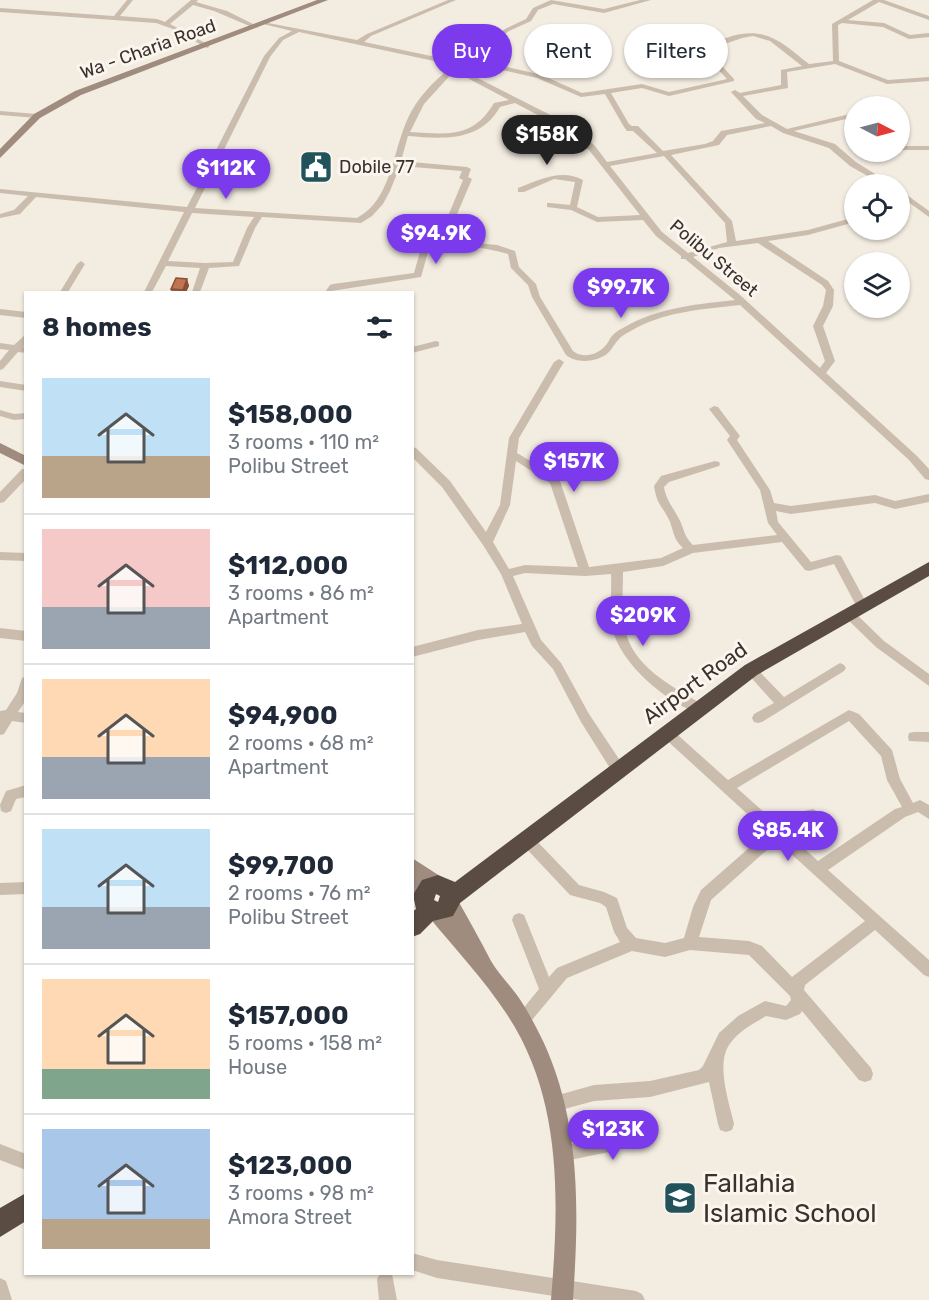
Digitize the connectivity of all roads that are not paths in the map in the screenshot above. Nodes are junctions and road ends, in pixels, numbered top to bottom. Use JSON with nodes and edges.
{"nodes":[{"id":1,"x":130,"y":0,"type":"edge"},
{"id":2,"x":324,"y":0,"type":"edge"},
{"id":3,"x":453,"y":0,"type":"edge"},
{"id":4,"x":648,"y":0,"type":"edge"},
{"id":5,"x":878,"y":0,"type":"edge"},
{"id":6,"x":193,"y":1,"type":"edge"},
{"id":7,"x":555,"y":1,"type":"edge"},
{"id":8,"x":0,"y":10,"type":"edge"},
{"id":9,"x":117,"y":16,"type":"junction"},
{"id":10,"x":929,"y":18,"type":"edge"},
{"id":11,"x":842,"y":21,"type":"junction"},
{"id":12,"x":266,"y":23,"type":"junction"},
{"id":13,"x":166,"y":24,"type":"junction"},
{"id":14,"x":256,"y":27,"type":"junction"},
{"id":15,"x":512,"y":28,"type":"edge"},
{"id":16,"x":297,"y":31,"type":"junction"},
{"id":17,"x":929,"y":35,"type":"edge"},
{"id":18,"x":358,"y":43,"type":"junction"},
{"id":19,"x":207,"y":46,"type":"junction"},
{"id":20,"x":432,"y":59,"type":"edge"},
{"id":21,"x":836,"y":62,"type":"junction"},
{"id":22,"x":808,"y":67,"type":"junction"},
{"id":23,"x":442,"y":78,"type":"edge"},
{"id":24,"x":475,"y":78,"type":"edge"},
{"id":25,"x":545,"y":78,"type":"edge"},
{"id":26,"x":929,"y":79,"type":"edge"},
{"id":27,"x":722,"y":84,"type":"junction"},
{"id":28,"x":485,"y":85,"type":"junction"},
{"id":29,"x":606,"y":91,"type":"junction"},
{"id":30,"x":738,"y":95,"type":"junction"},
{"id":31,"x":514,"y":100,"type":"junction"},
{"id":32,"x":497,"y":105,"type":"junction"},
{"id":33,"x":0,"y":113,"type":"edge"},
{"id":34,"x":37,"y":116,"type":"junction"},
{"id":35,"x":844,"y":117,"type":"edge"},
{"id":36,"x":770,"y":124,"type":"junction"},
{"id":37,"x":786,"y":131,"type":"junction"},
{"id":38,"x":406,"y":134,"type":"junction"},
{"id":39,"x":4,"y":145,"type":"edge"},
{"id":40,"x":911,"y":148,"type":"joint"},
{"id":41,"x":929,"y":148,"type":"edge"},
{"id":42,"x":663,"y":153,"type":"junction"},
{"id":43,"x":0,"y":155,"type":"edge"},
{"id":44,"x":927,"y":158,"type":"dead end"},
{"id":45,"x":397,"y":163,"type":"junction"},
{"id":46,"x":605,"y":165,"type":"junction"},
{"id":47,"x":870,"y":174,"type":"edge"},
{"id":48,"x":521,"y":190,"type":"dead end"},
{"id":49,"x":0,"y":191,"type":"edge"},
{"id":50,"x":34,"y":195,"type":"junction"},
{"id":51,"x":910,"y":200,"type":"edge"},
{"id":52,"x":550,"y":205,"type":"dead end"},
{"id":53,"x":573,"y":208,"type":"junction"},
{"id":54,"x":190,"y":210,"type":"junction"},
{"id":55,"x":929,"y":215,"type":"edge"},
{"id":56,"x":0,"y":216,"type":"edge"},
{"id":57,"x":260,"y":216,"type":"junction"},
{"id":58,"x":644,"y":218,"type":"junction"},
{"id":59,"x":844,"y":222,"type":"edge"},
{"id":60,"x":760,"y":240,"type":"junction"},
{"id":61,"x":441,"y":242,"type":"junction"},
{"id":62,"x":732,"y":245,"type":"junction"},
{"id":63,"x":684,"y":257,"type":"junction"},
{"id":64,"x":163,"y":263,"type":"junction"},
{"id":65,"x":81,"y":264,"type":"dead end"},
{"id":66,"x":181,"y":265,"type":"junction"},
{"id":67,"x":205,"y":266,"type":"junction"},
{"id":68,"x":200,"y":280,"type":"junction"},
{"id":69,"x":65,"y":291,"type":"edge"},
{"id":70,"x":149,"y":291,"type":"edge"},
{"id":71,"x":196,"y":291,"type":"edge"},
{"id":72,"x":330,"y":291,"type":"edge"},
{"id":73,"x":742,"y":302,"type":"junction"},
{"id":74,"x":0,"y":312,"type":"edge"},
{"id":75,"x":24,"y":315,"type":"edge"},
{"id":76,"x":24,"y":339,"type":"edge"},
{"id":77,"x":436,"y":344,"type":"dead end"},
{"id":78,"x":0,"y":346,"type":"edge"},
{"id":79,"x":15,"y":349,"type":"junction"},
{"id":80,"x":24,"y":350,"type":"edge"},
{"id":81,"x":414,"y":350,"type":"edge"},
{"id":82,"x":559,"y":362,"type":"dead end"},
{"id":83,"x":0,"y":367,"type":"edge"},
{"id":84,"x":821,"y":373,"type":"junction"},
{"id":85,"x":0,"y":384,"type":"edge"},
{"id":86,"x":24,"y":388,"type":"edge"},
{"id":87,"x":714,"y":409,"type":"dead end"},
{"id":88,"x":0,"y":413,"type":"edge"},
{"id":89,"x":24,"y":416,"type":"edge"},
{"id":90,"x":0,"y":447,"type":"edge"},
{"id":91,"x":414,"y":452,"type":"edge"},
{"id":92,"x":512,"y":454,"type":"junction"},
{"id":93,"x":24,"y":461,"type":"edge"},
{"id":94,"x":715,"y":464,"type":"dead end"},
{"id":95,"x":24,"y":474,"type":"edge"},
{"id":96,"x":929,"y":476,"type":"edge"},
{"id":97,"x":929,"y":498,"type":"edge"},
{"id":98,"x":0,"y":499,"type":"edge"},
{"id":99,"x":768,"y":506,"type":"junction"},
{"id":100,"x":784,"y":538,"type":"junction"},
{"id":101,"x":487,"y":542,"type":"junction"},
{"id":102,"x":691,"y":549,"type":"junction"},
{"id":103,"x":0,"y":556,"type":"edge"},
{"id":104,"x":24,"y":557,"type":"edge"},
{"id":105,"x":929,"y":568,"type":"edge"},
{"id":106,"x":617,"y":569,"type":"junction"},
{"id":107,"x":585,"y":572,"type":"junction"},
{"id":108,"x":506,"y":574,"type":"junction"},
{"id":109,"x":855,"y":610,"type":"junction"},
{"id":110,"x":530,"y":627,"type":"junction"},
{"id":111,"x":0,"y":633,"type":"edge"},
{"id":112,"x":24,"y":636,"type":"edge"},
{"id":113,"x":414,"y":650,"type":"edge"},
{"id":114,"x":840,"y":668,"type":"dead end"},
{"id":115,"x":751,"y":670,"type":"junction"},
{"id":116,"x":929,"y":681,"type":"edge"},
{"id":117,"x":24,"y":690,"type":"edge"},
{"id":118,"x":783,"y":704,"type":"junction"},
{"id":119,"x":698,"y":708,"type":"junction"},
{"id":120,"x":4,"y":715,"type":"edge"},
{"id":121,"x":24,"y":718,"type":"edge"},
{"id":122,"x":758,"y":718,"type":"dead end"},
{"id":123,"x":0,"y":730,"type":"edge"},
{"id":124,"x":666,"y":732,"type":"junction"},
{"id":125,"x":914,"y":737,"type":"dead end"},
{"id":126,"x":929,"y":737,"type":"edge"},
{"id":127,"x":618,"y":770,"type":"junction"},
{"id":128,"x":727,"y":787,"type":"junction"},
{"id":129,"x":24,"y":792,"type":"edge"},
{"id":130,"x":6,"y":807,"type":"dead end"},
{"id":131,"x":922,"y":808,"type":"edge"},
{"id":132,"x":827,"y":825,"type":"dead end"},
{"id":133,"x":778,"y":833,"type":"junction"},
{"id":134,"x":527,"y":840,"type":"junction"},
{"id":135,"x":819,"y":868,"type":"junction"},
{"id":136,"x":414,"y":869,"type":"edge"},
{"id":137,"x":24,"y":888,"type":"edge"},
{"id":138,"x":0,"y":889,"type":"edge"},
{"id":139,"x":431,"y":898,"type":"edge"},
{"id":140,"x":519,"y":920,"type":"dead end"},
{"id":141,"x":876,"y":921,"type":"junction"},
{"id":142,"x":414,"y":924,"type":"edge"},
{"id":143,"x":632,"y":944,"type":"junction"},
{"id":144,"x":690,"y":944,"type":"junction"},
{"id":145,"x":929,"y":970,"type":"edge"},
{"id":146,"x":547,"y":990,"type":"junction"},
{"id":147,"x":796,"y":992,"type":"junction"},
{"id":148,"x":522,"y":1021,"type":"junction"},
{"id":149,"x":718,"y":1055,"type":"junction"},
{"id":150,"x":865,"y":1074,"type":"dead end"},
{"id":151,"x":557,"y":1103,"type":"junction"},
{"id":152,"x":645,"y":1124,"type":"dead end"},
{"id":153,"x":726,"y":1124,"type":"dead end"},
{"id":154,"x":0,"y":1152,"type":"edge"},
{"id":155,"x":566,"y":1153,"type":"junction"},
{"id":156,"x":24,"y":1161,"type":"edge"},
{"id":157,"x":24,"y":1207,"type":"edge"},
{"id":158,"x":0,"y":1224,"type":"edge"},
{"id":159,"x":414,"y":1262,"type":"edge"},
{"id":160,"x":386,"y":1279,"type":"dead end"},
{"id":161,"x":0,"y":1287,"type":"edge"},
{"id":162,"x":562,"y":1295,"type":"edge"},
{"id":163,"x":3,"y":1300,"type":"edge"},
{"id":164,"x":388,"y":1300,"type":"edge"},
{"id":165,"x":636,"y":1300,"type":"edge"}],
"edges":[{"from":1,"to":9,"type":"street"},
{"from":2,"to":12,"type":"street","name":"Wa - Charia Road"},
{"from":3,"to":18,"type":"street"},
{"from":4,"to":7,"type":"street"},
{"from":5,"to":10,"type":"street"},
{"from":5,"to":11,"type":"street"},
{"from":6,"to":13,"type":"street"},
{"from":6,"to":14,"type":"street"},
{"from":7,"to":15,"type":"street"},
{"from":8,"to":9,"type":"street"},
{"from":9,"to":13,"type":"street"},
{"from":11,"to":17,"type":"street"},
{"from":11,"to":21,"type":"street"},
{"from":12,"to":14,"type":"street","name":"Wa - Charia Road"},
{"from":12,"to":16,"type":"street","name":"Polibu Street"},
{"from":13,"to":19,"type":"street"},
{"from":14,"to":19,"type":"street","name":"Wa - Charia Road"},
{"from":16,"to":18,"type":"street","name":"Polibu Street"},
{"from":16,"to":54,"type":"street"},
{"from":18,"to":20,"type":"street","name":"Polibu Street"},
{"from":19,"to":34,"type":"street","name":"Wa - Charia Road"},
{"from":21,"to":22,"type":"street"},
{"from":21,"to":26,"type":"street"},
{"from":22,"to":27,"type":"street"},
{"from":22,"to":30,"type":"street"},
{"from":23,"to":38,"type":"street"},
{"from":24,"to":28,"type":"street","name":"Polibu Street"},
{"from":25,"to":29,"type":"street"},
{"from":27,"to":29,"type":"street"},
{"from":27,"to":30,"type":"street"},
{"from":28,"to":31,"type":"street","name":"Polibu Street"},
{"from":28,"to":32,"type":"street"},
{"from":29,"to":42,"type":"street"},
{"from":30,"to":36,"type":"street"},
{"from":31,"to":32,"type":"street"},
{"from":31,"to":46,"type":"street","name":"Polibu Street"},
{"from":32,"to":38,"type":"street"},
{"from":33,"to":34,"type":"street"},
{"from":34,"to":39,"type":"street","name":"Wa - Charia Road"},
{"from":35,"to":37,"type":"street"},
{"from":36,"to":37,"type":"street"},
{"from":36,"to":42,"type":"street"},
{"from":37,"to":47,"type":"street"},
{"from":38,"to":45,"type":"street"},
{"from":39,"to":43,"type":"street","name":"Wa - Charia Road"},
{"from":40,"to":41,"type":"street"},
{"from":40,"to":44,"type":"street"},
{"from":42,"to":46,"type":"street"},
{"from":42,"to":62,"type":"street"},
{"from":45,"to":57,"type":"street"},
{"from":45,"to":61,"type":"street"},
{"from":46,"to":58,"type":"street","name":"Polibu Street"},
{"from":48,"to":53,"type":"street"},
{"from":49,"to":50,"type":"street"},
{"from":50,"to":54,"type":"street"},
{"from":50,"to":56,"type":"street"},
{"from":51,"to":55,"type":"street"},
{"from":52,"to":53,"type":"street"},
{"from":53,"to":58,"type":"street"},
{"from":54,"to":57,"type":"street"},
{"from":54,"to":64,"type":"street"},
{"from":57,"to":67,"type":"street"},
{"from":58,"to":63,"type":"street","name":"Polibu Street"},
{"from":59,"to":60,"type":"street"},
{"from":60,"to":62,"type":"street"},
{"from":60,"to":84,"type":"street"},
{"from":61,"to":72,"type":"street"},
{"from":61,"to":73,"type":"street"},
{"from":62,"to":63,"type":"street"},
{"from":63,"to":73,"type":"street","name":"Polibu Street"},
{"from":64,"to":66,"type":"street"},
{"from":64,"to":70,"type":"street"},
{"from":65,"to":69,"type":"street"},
{"from":66,"to":67,"type":"street"},
{"from":66,"to":68,"type":"street"},
{"from":67,"to":68,"type":"street"},
{"from":68,"to":71,"type":"street"},
{"from":73,"to":84,"type":"street","name":"Polibu Street"},
{"from":74,"to":75,"type":"street"},
{"from":76,"to":79,"type":"street"},
{"from":77,"to":81,"type":"street"},
{"from":78,"to":79,"type":"street"},
{"from":79,"to":80,"type":"street"},
{"from":79,"to":83,"type":"street"},
{"from":82,"to":92,"type":"street"},
{"from":84,"to":96,"type":"street","name":"Polibu Street"},
{"from":85,"to":86,"type":"street"},
{"from":87,"to":99,"type":"street"},
{"from":88,"to":89,"type":"street"},
{"from":90,"to":93,"type":"street"},
{"from":91,"to":101,"type":"street"},
{"from":92,"to":101,"type":"street"},
{"from":92,"to":107,"type":"street"},
{"from":94,"to":102,"type":"street"},
{"from":95,"to":98,"type":"street"},
{"from":97,"to":99,"type":"street"},
{"from":99,"to":100,"type":"street"},
{"from":100,"to":102,"type":"street"},
{"from":100,"to":109,"type":"street"},
{"from":101,"to":108,"type":"street"},
{"from":102,"to":106,"type":"street"},
{"from":103,"to":104,"type":"street"},
{"from":105,"to":109,"type":"highway","name":"Airport Road"},
{"from":106,"to":107,"type":"street"},
{"from":106,"to":119,"type":"street"},
{"from":107,"to":108,"type":"street"},
{"from":108,"to":110,"type":"street"},
{"from":109,"to":115,"type":"highway","name":"Airport Road"},
{"from":109,"to":116,"type":"street"},
{"from":110,"to":113,"type":"street"},
{"from":110,"to":127,"type":"street"},
{"from":111,"to":112,"type":"street"},
{"from":114,"to":118,"type":"street"},
{"from":115,"to":118,"type":"street"},
{"from":115,"to":119,"type":"highway","name":"Airport Road"},
{"from":117,"to":120,"type":"street"},
{"from":118,"to":122,"type":"street"},
{"from":119,"to":124,"type":"highway","name":"Airport Road"},
{"from":120,"to":121,"type":"street"},
{"from":120,"to":123,"type":"street"},
{"from":124,"to":127,"type":"highway","name":"Airport Road"},
{"from":124,"to":128,"type":"street"},
{"from":125,"to":126,"type":"street"},
{"from":127,"to":134,"type":"highway","name":"Airport Road"},
{"from":128,"to":131,"type":"street"},
{"from":128,"to":133,"type":"street"},
{"from":129,"to":130,"type":"street"},
{"from":131,"to":135,"type":"street"},
{"from":132,"to":133,"type":"street"},
{"from":133,"to":135,"type":"street"},
{"from":133,"to":144,"type":"street"},
{"from":134,"to":139,"type":"highway","name":"Airport Road"},
{"from":134,"to":143,"type":"street"},
{"from":135,"to":141,"type":"street"},
{"from":136,"to":139,"type":"street"},
{"from":137,"to":138,"type":"street"},
{"from":139,"to":142,"type":"highway","name":"Airport Road"},
{"from":139,"to":148,"type":"street"},
{"from":140,"to":146,"type":"street"},
{"from":141,"to":145,"type":"street"},
{"from":141,"to":147,"type":"street"},
{"from":143,"to":144,"type":"street"},
{"from":143,"to":146,"type":"street"},
{"from":144,"to":147,"type":"street"},
{"from":146,"to":148,"type":"street"},
{"from":147,"to":149,"type":"street"},
{"from":147,"to":150,"type":"street"},
{"from":148,"to":151,"type":"street"},
{"from":149,"to":151,"type":"street"},
{"from":149,"to":153,"type":"street"},
{"from":151,"to":155,"type":"street"},
{"from":152,"to":155,"type":"street"},
{"from":154,"to":156,"type":"street"},
{"from":155,"to":162,"type":"street"},
{"from":157,"to":158,"type":"highway"},
{"from":159,"to":162,"type":"street"},
{"from":160,"to":164,"type":"street"},
{"from":161,"to":163,"type":"street"},
{"from":162,"to":165,"type":"street"}]}
